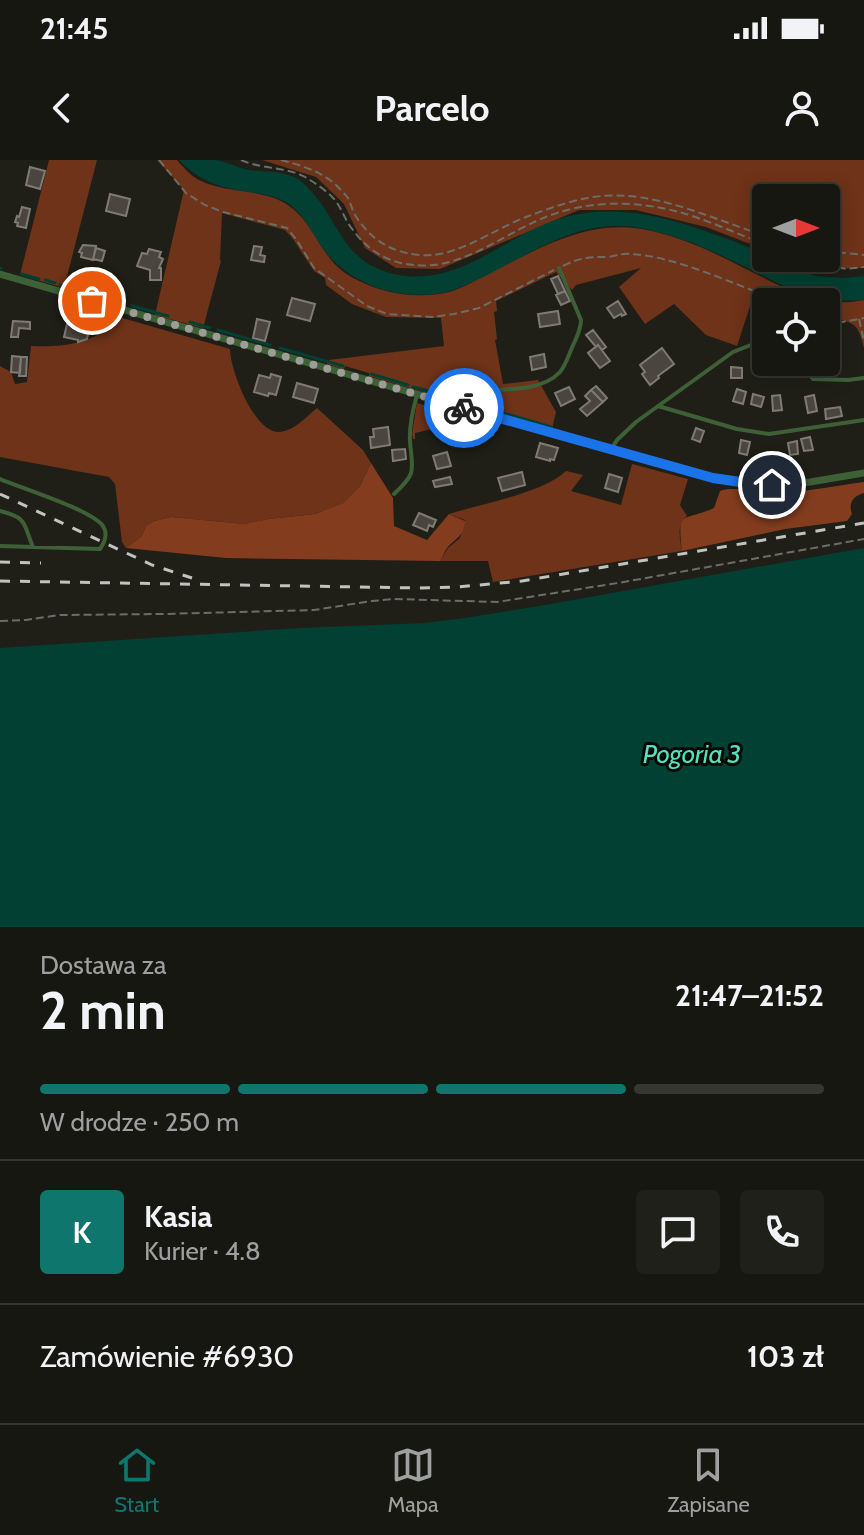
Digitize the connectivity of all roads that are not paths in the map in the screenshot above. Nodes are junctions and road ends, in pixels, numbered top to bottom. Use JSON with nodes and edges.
{"nodes":[{"id":1,"x":559,"y":268,"type":"road end"},
{"id":2,"x":0,"y":274,"type":"edge"},
{"id":3,"x":752,"y":345,"type":"edge"},
{"id":4,"x":810,"y":376,"type":"edge"},
{"id":5,"x":864,"y":378,"type":"edge"},
{"id":6,"x":417,"y":395,"type":"junction"},
{"id":7,"x":441,"y":401,"type":"junction"},
{"id":8,"x":658,"y":406,"type":"junction"},
{"id":9,"x":864,"y":420,"type":"edge"},
{"id":10,"x":612,"y":450,"type":"junction"},
{"id":11,"x":864,"y":473,"type":"edge"},
{"id":12,"x":0,"y":479,"type":"edge"},
{"id":13,"x":394,"y":494,"type":"dead end"},
{"id":14,"x":0,"y":511,"type":"edge"},
{"id":15,"x":0,"y":546,"type":"edge"},
{"id":16,"x":33,"y":547,"type":"junction"}],
"edges":[{"from":1,"to":7,"type":"lane"},
{"from":2,"to":6,"type":"street"},
{"from":3,"to":8,"type":"lane"},
{"from":4,"to":5,"type":"lane"},
{"from":6,"to":7,"type":"street"},
{"from":6,"to":13,"type":"lane"},
{"from":7,"to":10,"type":"street"},
{"from":8,"to":9,"type":"lane"},
{"from":8,"to":10,"type":"lane"},
{"from":10,"to":11,"type":"street"},
{"from":12,"to":16,"type":"lane"},
{"from":14,"to":16,"type":"lane"},
{"from":15,"to":16,"type":"lane"}]}
